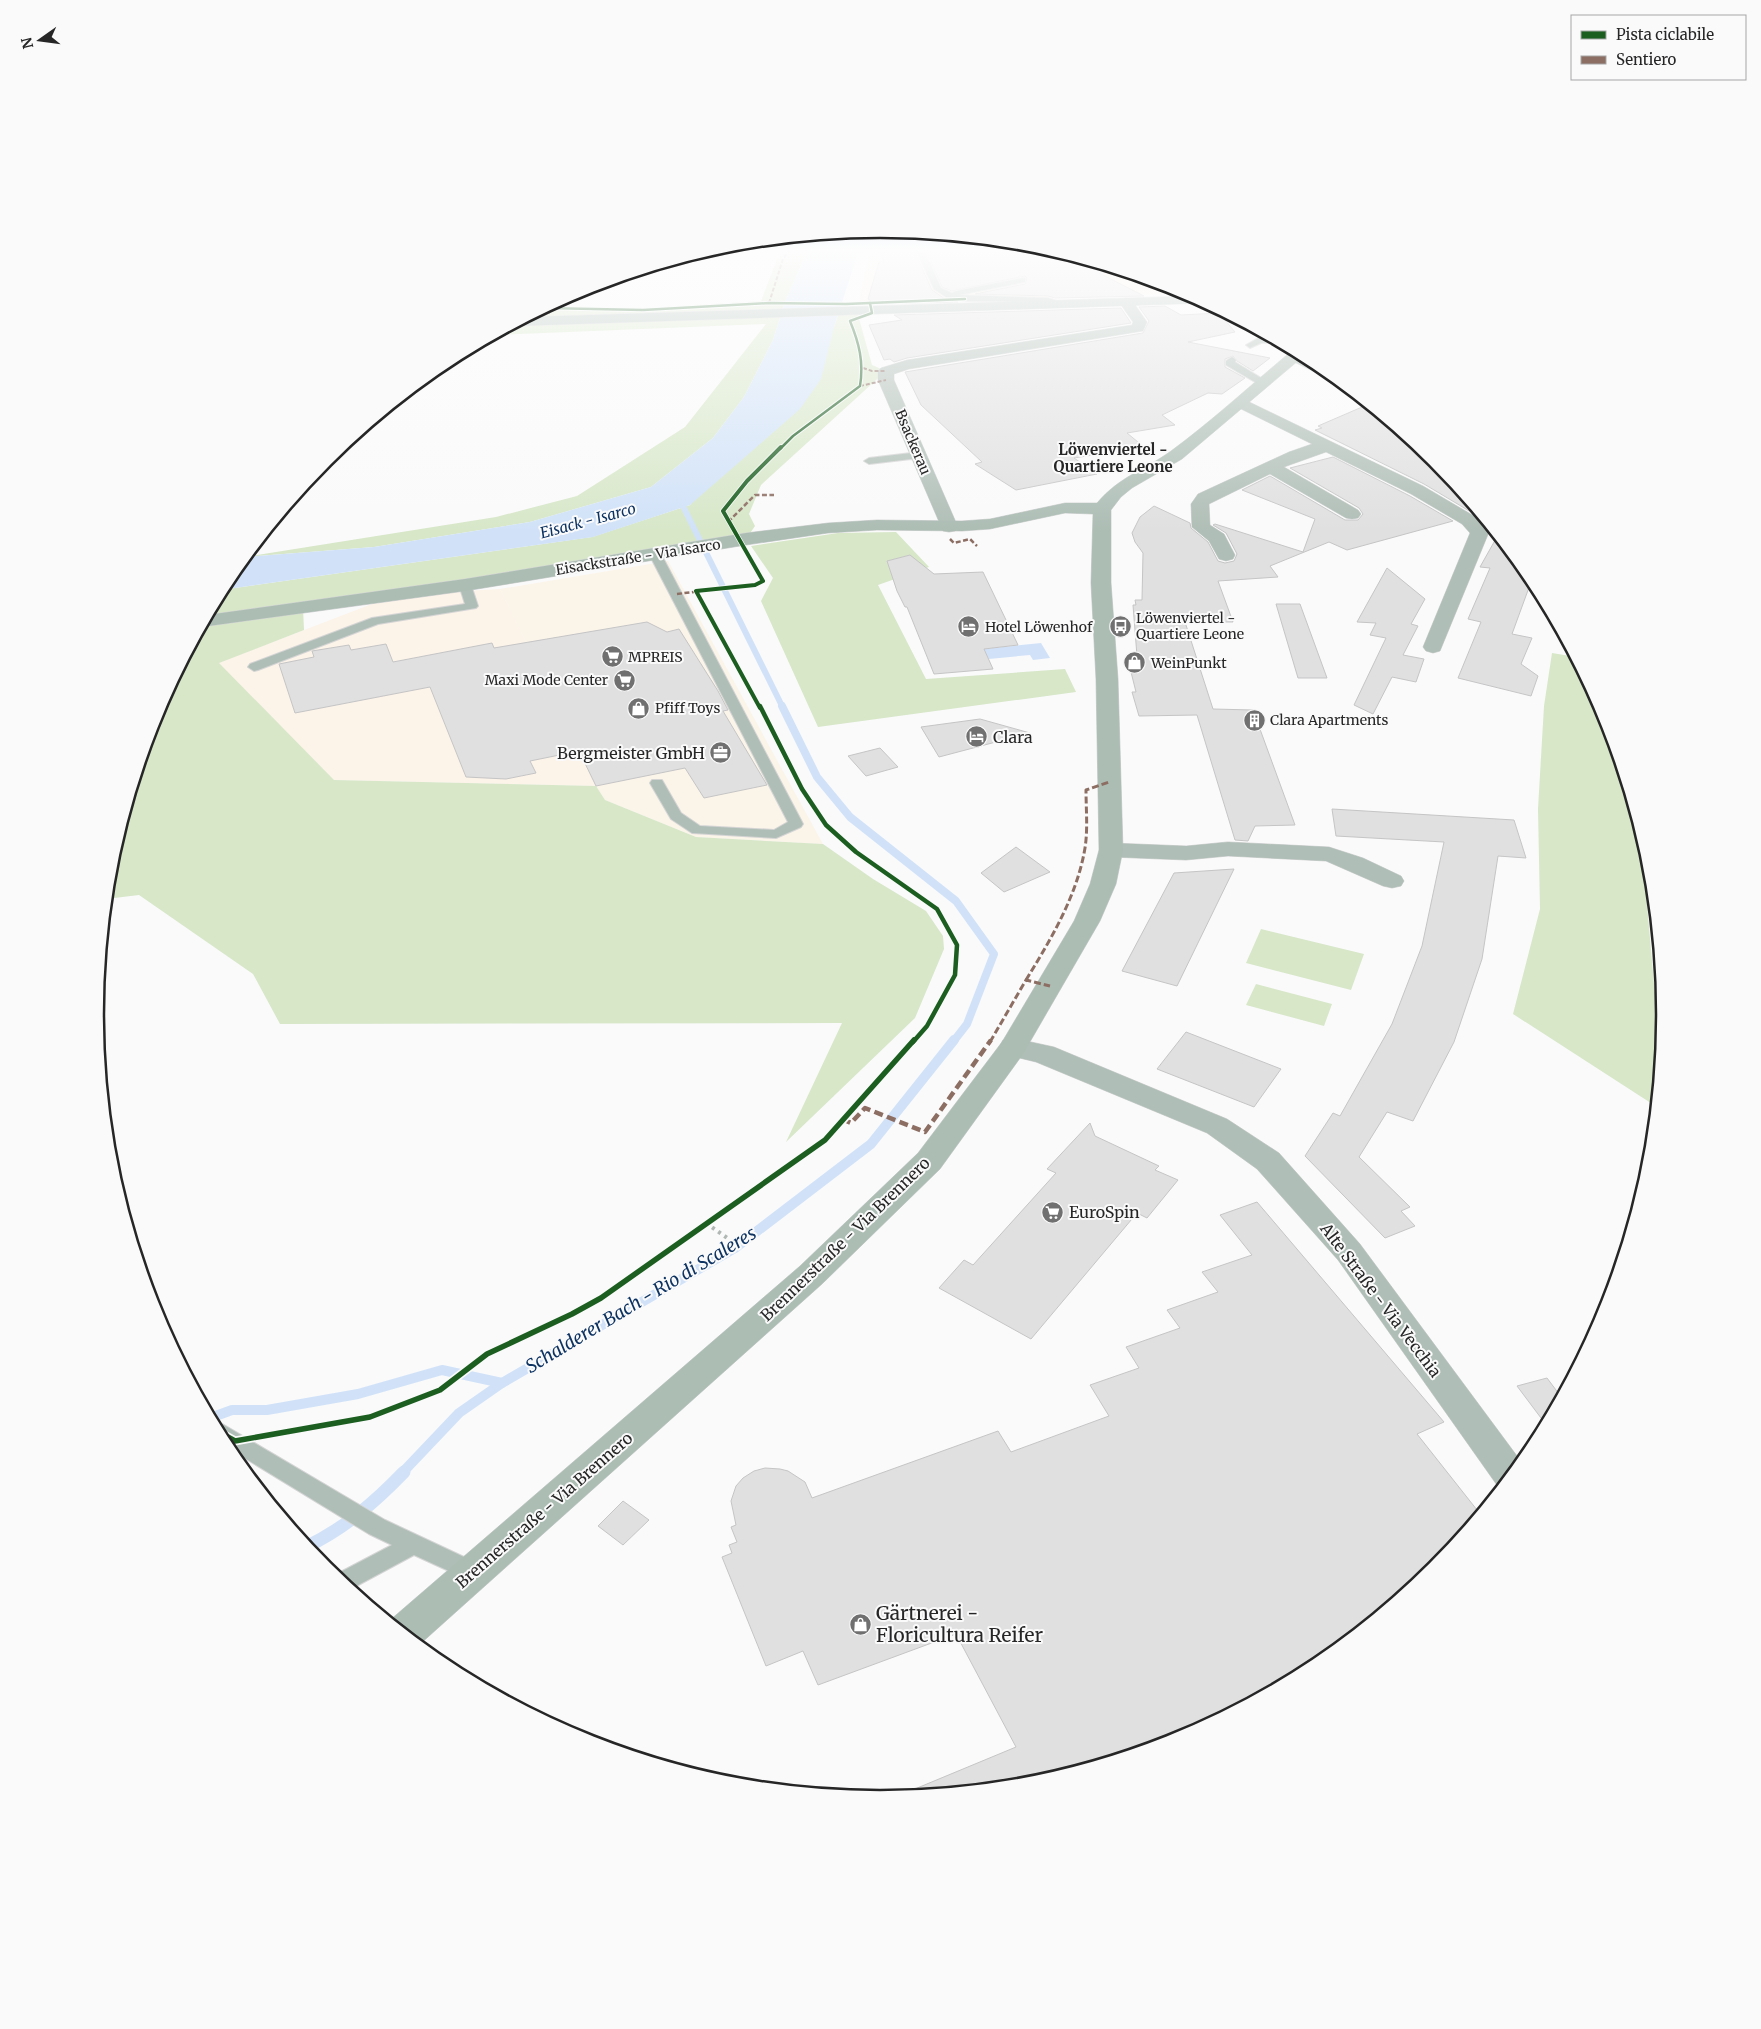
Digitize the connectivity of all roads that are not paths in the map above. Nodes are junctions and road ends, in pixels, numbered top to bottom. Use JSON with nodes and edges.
{"nodes":[{"id":1,"x":1046,"y":343,"type":"edge"},
{"id":2,"x":1253,"y":343,"type":"edge"},
{"id":3,"x":1250,"y":345,"type":"dead end"},
{"id":4,"x":1294,"y":358,"type":"edge"},
{"id":5,"x":1232,"y":360,"type":"dead end"},
{"id":6,"x":1263,"y":383,"type":"junction"},
{"id":7,"x":1241,"y":403,"type":"junction"},
{"id":8,"x":1328,"y":446,"type":"junction"},
{"id":9,"x":920,"y":458,"type":"junction"},
{"id":10,"x":869,"y":461,"type":"dead end"},
{"id":11,"x":1270,"y":467,"type":"junction"},
{"id":12,"x":1102,"y":509,"type":"junction"},
{"id":13,"x":1352,"y":514,"type":"dead end"},
{"id":14,"x":949,"y":527,"type":"junction"},
{"id":15,"x":662,"y":553,"type":"junction"},
{"id":16,"x":1226,"y":555,"type":"dead end"},
{"id":17,"x":465,"y":585,"type":"junction"},
{"id":18,"x":211,"y":621,"type":"edge"},
{"id":19,"x":1433,"y":647,"type":"dead end"},
{"id":20,"x":254,"y":667,"type":"dead end"},
{"id":21,"x":657,"y":783,"type":"dead end"},
{"id":22,"x":1111,"y":850,"type":"junction"},
{"id":23,"x":1392,"y":882,"type":"dead end"},
{"id":24,"x":1013,"y":1047,"type":"junction"},
{"id":25,"x":231,"y":1440,"type":"edge"},
{"id":26,"x":1508,"y":1471,"type":"edge"},
{"id":27,"x":377,"y":1527,"type":"joint"},
{"id":28,"x":414,"y":1544,"type":"junction"},
{"id":29,"x":473,"y":1572,"type":"junction"},
{"id":30,"x":348,"y":1579,"type":"edge"},
{"id":31,"x":407,"y":1630,"type":"edge"}],
"edges":[{"from":1,"to":9,"type":"street","name":"Bsackerau"},
{"from":2,"to":3,"type":"lane"},
{"from":4,"to":6,"type":"main road"},
{"from":5,"to":6,"type":"lane"},
{"from":6,"to":7,"type":"main road"},
{"from":7,"to":8,"type":"street"},
{"from":7,"to":12,"type":"main road"},
{"from":8,"to":11,"type":"street"},
{"from":8,"to":19,"type":"street"},
{"from":9,"to":10,"type":"lane"},
{"from":9,"to":14,"type":"street","name":"Bsackerau"},
{"from":11,"to":13,"type":"street"},
{"from":11,"to":16,"type":"street"},
{"from":12,"to":14,"type":"main road","name":"Eisackstraße - Via Isarco"},
{"from":12,"to":22,"type":"main road","name":"Brennerstraße - Via Brennero"},
{"from":14,"to":15,"type":"main road","name":"Eisackstraße - Via Isarco"},
{"from":15,"to":17,"type":"main road","name":"Eisackstraße - Via Isarco"},
{"from":15,"to":21,"type":"lane"},
{"from":17,"to":18,"type":"main road","name":"Eisackstraße - Via Isarco"},
{"from":17,"to":20,"type":"lane"},
{"from":22,"to":23,"type":"street"},
{"from":22,"to":24,"type":"main road","name":"Brennerstraße - Via Brennero"},
{"from":24,"to":26,"type":"street","name":"Alte Straße - Via Vecchia"},
{"from":24,"to":29,"type":"main road","name":"Brennerstraße - Via Brennero"},
{"from":25,"to":27,"type":"lane"},
{"from":27,"to":28,"type":"lane"},
{"from":28,"to":29,"type":"lane"},
{"from":28,"to":30,"type":"lane"},
{"from":29,"to":31,"type":"main road","name":"Brennerstraße - Via Brennero"}]}
